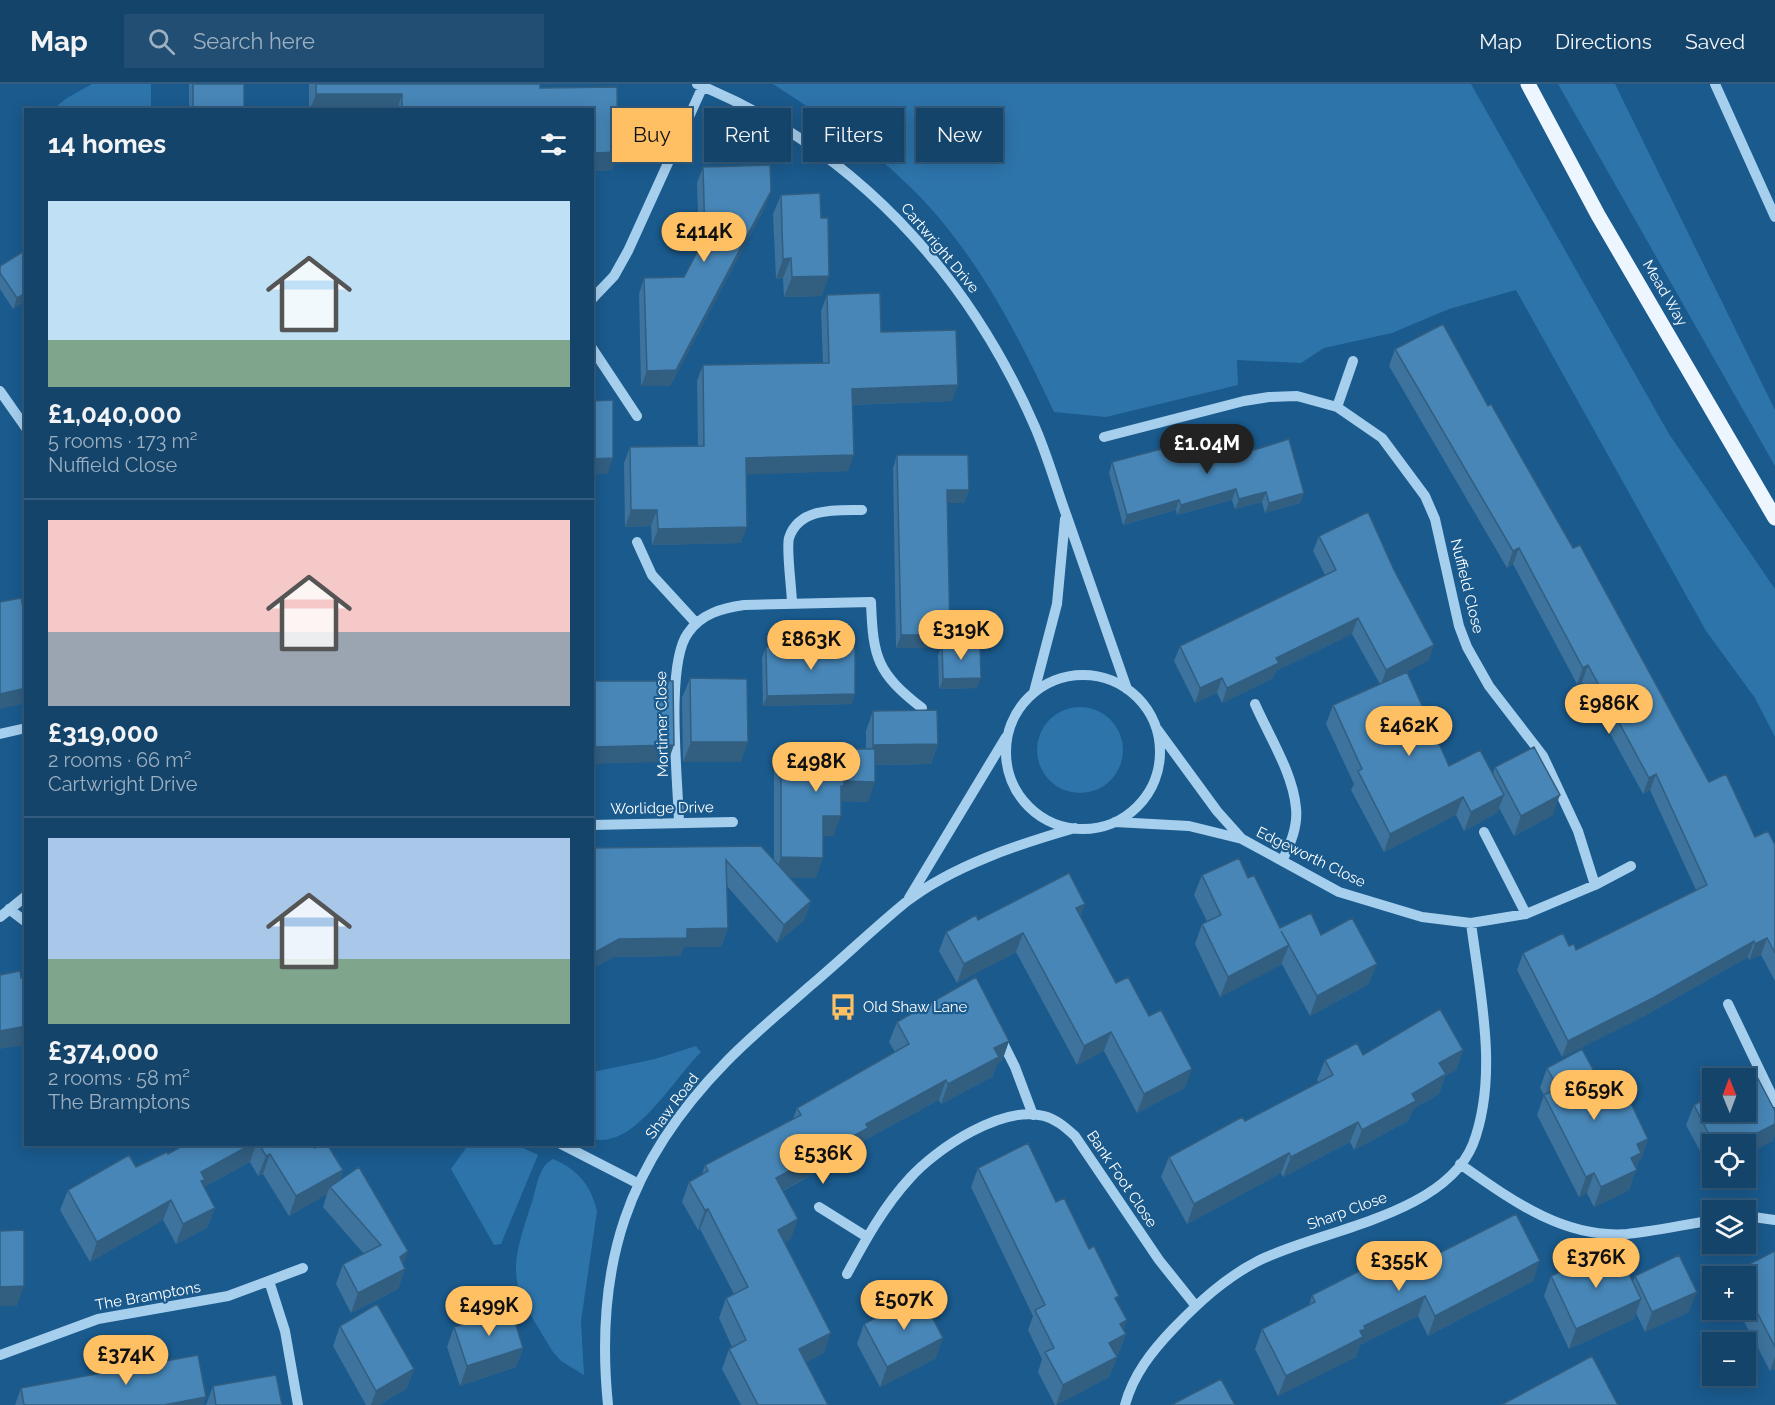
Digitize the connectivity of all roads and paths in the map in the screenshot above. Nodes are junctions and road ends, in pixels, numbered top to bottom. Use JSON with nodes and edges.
{"nodes":[{"id":1,"x":1528,"y":84,"type":"edge"},
{"id":2,"x":1715,"y":84,"type":"edge"},
{"id":3,"x":700,"y":85,"type":"edge"},
{"id":4,"x":1775,"y":218,"type":"edge"},
{"id":5,"x":594,"y":297,"type":"edge"},
{"id":6,"x":594,"y":351,"type":"edge"},
{"id":7,"x":1353,"y":361,"type":"dead end"},
{"id":8,"x":0,"y":391,"type":"edge"},
{"id":9,"x":1337,"y":407,"type":"junction"},
{"id":10,"x":637,"y":416,"type":"dead end"},
{"id":11,"x":24,"y":425,"type":"edge"},
{"id":12,"x":1104,"y":437,"type":"dead end"},
{"id":13,"x":862,"y":510,"type":"dead end"},
{"id":14,"x":1065,"y":513,"type":"junction"},
{"id":15,"x":1775,"y":518,"type":"edge"},
{"id":16,"x":637,"y":542,"type":"dead end"},
{"id":17,"x":792,"y":604,"type":"junction"},
{"id":18,"x":696,"y":623,"type":"junction"},
{"id":19,"x":1127,"y":689,"type":"junction"},
{"id":20,"x":1034,"y":692,"type":"junction"},
{"id":21,"x":1255,"y":704,"type":"dead end"},
{"id":22,"x":922,"y":708,"type":"edge"},
{"id":23,"x":24,"y":728,"type":"edge"},
{"id":24,"x":1156,"y":729,"type":"junction"},
{"id":25,"x":0,"y":734,"type":"edge"},
{"id":26,"x":1008,"y":734,"type":"junction"},
{"id":27,"x":733,"y":822,"type":"dead end"},
{"id":28,"x":1113,"y":822,"type":"junction"},
{"id":29,"x":679,"y":823,"type":"junction"},
{"id":30,"x":594,"y":825,"type":"edge"},
{"id":31,"x":1075,"y":828,"type":"junction"},
{"id":32,"x":1484,"y":832,"type":"dead end"},
{"id":33,"x":1242,"y":839,"type":"junction"},
{"id":34,"x":1282,"y":861,"type":"junction"},
{"id":35,"x":1631,"y":866,"type":"dead end"},
{"id":36,"x":1595,"y":885,"type":"junction"},
{"id":37,"x":24,"y":898,"type":"edge"},
{"id":38,"x":907,"y":901,"type":"junction"},
{"id":39,"x":9,"y":909,"type":"junction"},
{"id":40,"x":1526,"y":914,"type":"junction"},
{"id":41,"x":0,"y":917,"type":"edge"},
{"id":42,"x":24,"y":920,"type":"edge"},
{"id":43,"x":1471,"y":923,"type":"junction"},
{"id":44,"x":1728,"y":1004,"type":"dead end"},
{"id":45,"x":997,"y":1031,"type":"edge"},
{"id":46,"x":1775,"y":1102,"type":"edge"},
{"id":47,"x":1033,"y":1114,"type":"junction"},
{"id":48,"x":565,"y":1146,"type":"edge"},
{"id":49,"x":1460,"y":1164,"type":"junction"},
{"id":50,"x":639,"y":1184,"type":"junction"},
{"id":51,"x":819,"y":1207,"type":"dead end"},
{"id":52,"x":1756,"y":1217,"type":"edge"},
{"id":53,"x":1775,"y":1220,"type":"edge"},
{"id":54,"x":1702,"y":1222,"type":"edge"},
{"id":55,"x":867,"y":1237,"type":"junction"},
{"id":56,"x":303,"y":1268,"type":"dead end"},
{"id":57,"x":846,"y":1274,"type":"dead end"},
{"id":58,"x":269,"y":1281,"type":"junction"},
{"id":59,"x":1196,"y":1305,"type":"junction"},
{"id":60,"x":0,"y":1355,"type":"edge"},
{"id":61,"x":298,"y":1405,"type":"edge"},
{"id":62,"x":608,"y":1405,"type":"edge"},
{"id":63,"x":1125,"y":1405,"type":"edge"}],
"edges":[{"from":1,"to":15,"type":"main road","name":"Mead Way"},
{"from":2,"to":4,"type":"street"},
{"from":3,"to":5,"type":"street"},
{"from":3,"to":14,"type":"street","name":"Cartwright Drive"},
{"from":6,"to":10,"type":"street"},
{"from":7,"to":9,"type":"street"},
{"from":8,"to":11,"type":"street"},
{"from":9,"to":12,"type":"street","name":"Nuffield Close"},
{"from":9,"to":36,"type":"street","name":"Nuffield Close"},
{"from":13,"to":17,"type":"street"},
{"from":14,"to":19,"type":"street","name":"Cartwright Drive"},
{"from":14,"to":20,"type":"street","name":"Cartwright Drive"},
{"from":16,"to":18,"type":"street"},
{"from":17,"to":18,"type":"street"},
{"from":17,"to":22,"type":"street"},
{"from":18,"to":29,"type":"street","name":"Mortimer Close"},
{"from":19,"to":20,"type":"street"},
{"from":19,"to":24,"type":"street"},
{"from":20,"to":26,"type":"street"},
{"from":21,"to":34,"type":"street"},
{"from":23,"to":25,"type":"street"},
{"from":24,"to":28,"type":"street"},
{"from":24,"to":33,"type":"street","name":"Edgeworth Close"},
{"from":26,"to":31,"type":"street"},
{"from":26,"to":38,"type":"street","name":"Shaw Road"},
{"from":27,"to":29,"type":"street","name":"Worlidge Drive"},
{"from":28,"to":31,"type":"street"},
{"from":28,"to":33,"type":"street","name":"Edgeworth Close"},
{"from":29,"to":30,"type":"street","name":"Worlidge Drive"},
{"from":31,"to":38,"type":"street","name":"Shaw Road"},
{"from":32,"to":40,"type":"street"},
{"from":33,"to":34,"type":"street","name":"Edgeworth Close"},
{"from":34,"to":43,"type":"street","name":"Edgeworth Close"},
{"from":35,"to":36,"type":"street"},
{"from":36,"to":40,"type":"street"},
{"from":37,"to":39,"type":"street"},
{"from":38,"to":50,"type":"street","name":"Shaw Road"},
{"from":39,"to":41,"type":"street"},
{"from":39,"to":42,"type":"street"},
{"from":40,"to":43,"type":"street"},
{"from":43,"to":49,"type":"street","name":"Sharp Close"},
{"from":44,"to":46,"type":"street"},
{"from":45,"to":47,"type":"street"},
{"from":47,"to":55,"type":"street","name":"Bank Foot Close"},
{"from":47,"to":59,"type":"street","name":"Bank Foot Close"},
{"from":48,"to":50,"type":"street"},
{"from":49,"to":54,"type":"street"},
{"from":49,"to":59,"type":"street","name":"Sharp Close"},
{"from":50,"to":62,"type":"street","name":"Shaw Road"},
{"from":51,"to":55,"type":"street"},
{"from":52,"to":53,"type":"street"},
{"from":55,"to":57,"type":"street","name":"Bank Foot Close"},
{"from":56,"to":58,"type":"street","name":"The Bramptons"},
{"from":58,"to":60,"type":"street","name":"The Bramptons"},
{"from":58,"to":61,"type":"street"},
{"from":59,"to":63,"type":"street","name":"Sharp Close"}]}
